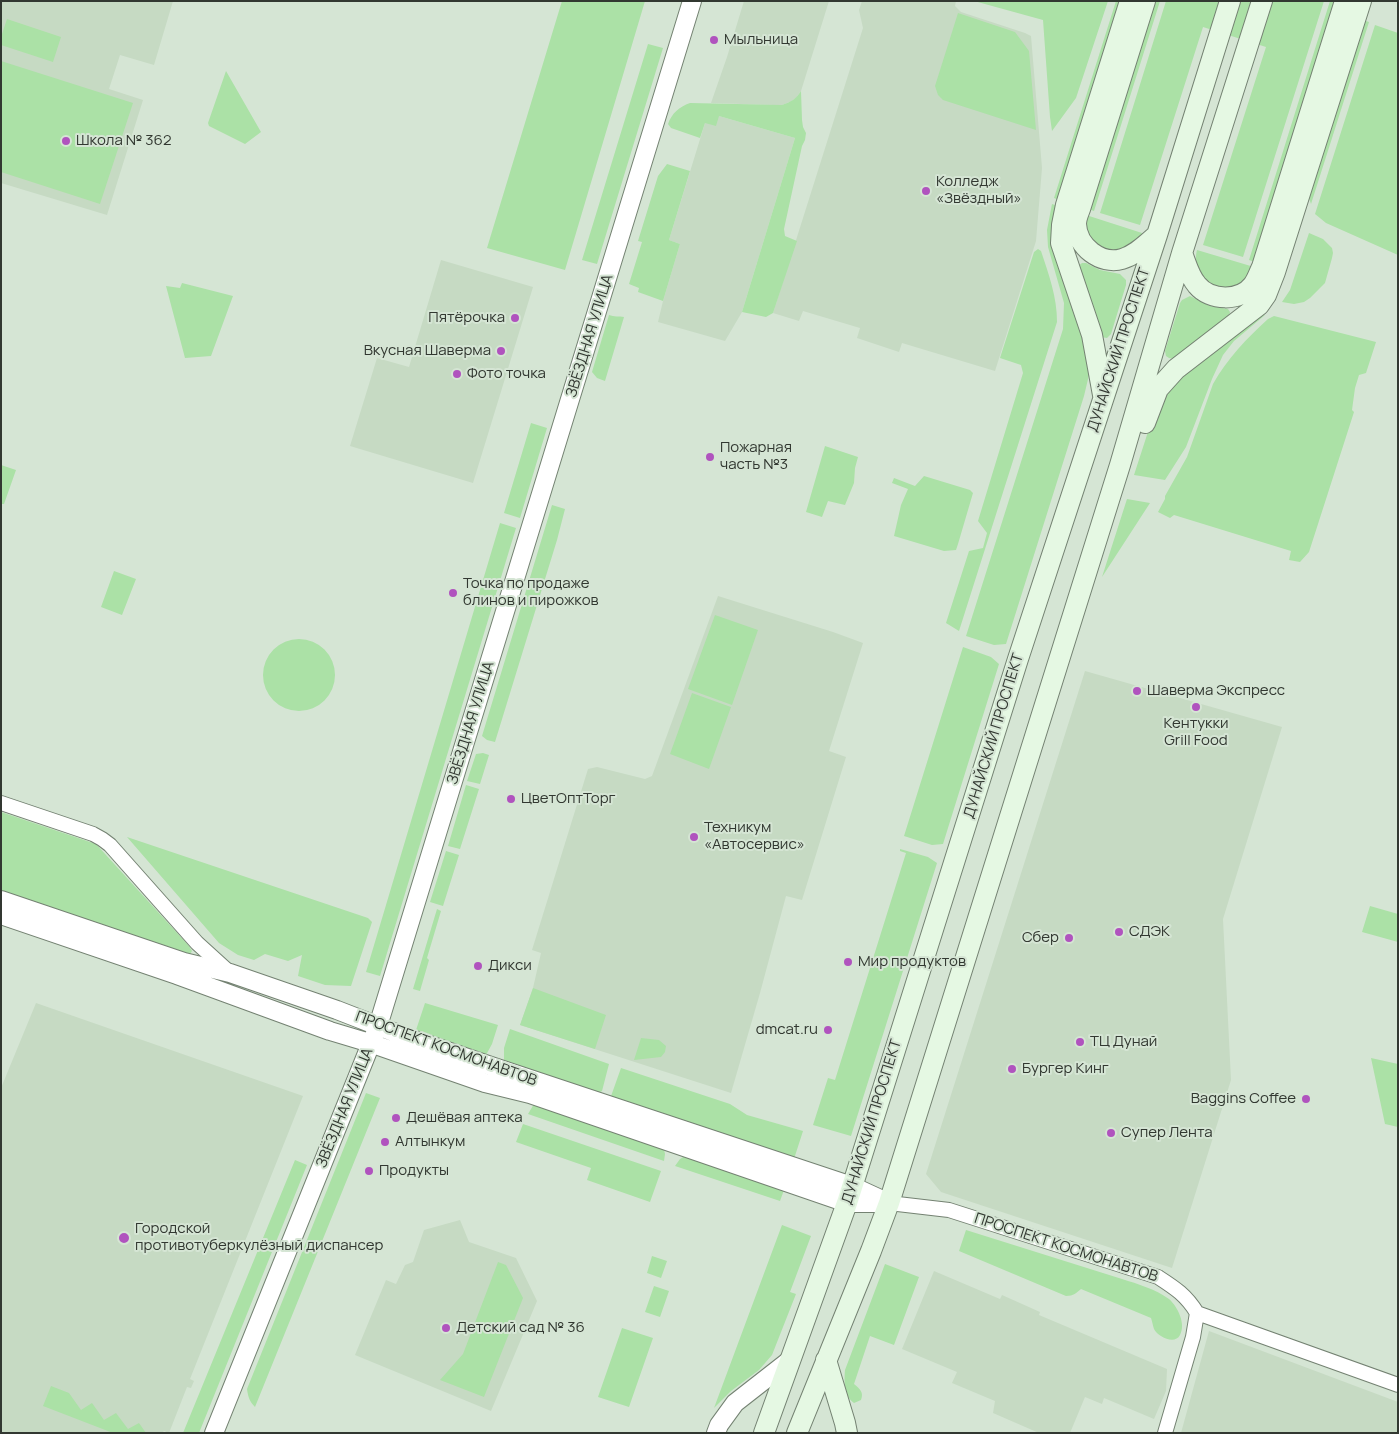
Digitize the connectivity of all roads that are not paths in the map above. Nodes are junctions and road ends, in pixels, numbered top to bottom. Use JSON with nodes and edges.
{"nodes":[{"id":1,"x":692,"y":1,"type":"edge"},
{"id":2,"x":1130,"y":1,"type":"edge"},
{"id":3,"x":1146,"y":1,"type":"edge"},
{"id":4,"x":1230,"y":1,"type":"edge"},
{"id":5,"x":1262,"y":1,"type":"edge"},
{"id":6,"x":1345,"y":1,"type":"edge"},
{"id":7,"x":1361,"y":1,"type":"edge"},
{"id":8,"x":1157,"y":235,"type":"junction"},
{"id":9,"x":1182,"y":253,"type":"junction"},
{"id":10,"x":1104,"y":397,"type":"junction"},
{"id":11,"x":1120,"y":465,"type":"junction"},
{"id":12,"x":1,"y":803,"type":"edge"},
{"id":13,"x":1,"y":900,"type":"edge"},
{"id":14,"x":1,"y":915,"type":"edge"},
{"id":15,"x":230,"y":973,"type":"junction"},
{"id":16,"x":378,"y":1026,"type":"junction"},
{"id":17,"x":370,"y":1043,"type":"junction"},
{"id":18,"x":849,"y":1194,"type":"junction"},
{"id":19,"x":889,"y":1203,"type":"junction"},
{"id":20,"x":1197,"y":1313,"type":"junction"},
{"id":21,"x":790,"y":1360,"type":"junction"},
{"id":22,"x":826,"y":1360,"type":"junction"},
{"id":23,"x":1398,"y":1385,"type":"edge"},
{"id":24,"x":214,"y":1433,"type":"edge"},
{"id":25,"x":716,"y":1433,"type":"edge"},
{"id":26,"x":764,"y":1433,"type":"edge"},
{"id":27,"x":797,"y":1433,"type":"edge"},
{"id":28,"x":846,"y":1433,"type":"edge"},
{"id":29,"x":1165,"y":1433,"type":"edge"}],
"edges":[{"from":1,"to":16,"type":"street","name":"ЗВЁЗДНАЯ УЛИЦА"},
{"from":2,"to":10,"type":"main road"},
{"from":3,"to":8,"type":"main road"},
{"from":4,"to":8,"type":"main road","name":"ДУНАЙСКИЙ ПРОСПЕКТ"},
{"from":5,"to":9,"type":"main road","name":"ДУНАЙСКИЙ ПРОСПЕКТ"},
{"from":6,"to":9,"type":"main road"},
{"from":7,"to":11,"type":"main road"},
{"from":8,"to":10,"type":"main road","name":"ДУНАЙСКИЙ ПРОСПЕКТ"},
{"from":9,"to":11,"type":"main road","name":"ДУНАЙСКИЙ ПРОСПЕКТ"},
{"from":10,"to":18,"type":"main road","name":"ДУНАЙСКИЙ ПРОСПЕКТ"},
{"from":11,"to":19,"type":"main road","name":"ДУНАЙСКИЙ ПРОСПЕКТ"},
{"from":12,"to":15,"type":"street"},
{"from":13,"to":15,"type":"street","name":"ПРОСПЕКТ КОСМОНАВТОВ"},
{"from":14,"to":17,"type":"street","name":"ПРОСПЕКТ КОСМОНАВТОВ"},
{"from":15,"to":16,"type":"street","name":"ПРОСПЕКТ КОСМОНАВТОВ"},
{"from":16,"to":17,"type":"street","name":"ЗВЁЗДНАЯ УЛИЦА"},
{"from":16,"to":18,"type":"street","name":"ПРОСПЕКТ КОСМОНАВТОВ"},
{"from":17,"to":18,"type":"street","name":"ПРОСПЕКТ КОСМОНАВТОВ"},
{"from":17,"to":24,"type":"street","name":"ЗВЁЗДНАЯ УЛИЦА"},
{"from":18,"to":19,"type":"street","name":"ПРОСПЕКТ КОСМОНАВТОВ"},
{"from":18,"to":21,"type":"main road","name":"ДУНАЙСКИЙ ПРОСПЕКТ"},
{"from":19,"to":20,"type":"street","name":"ПРОСПЕКТ КОСМОНАВТОВ"},
{"from":19,"to":22,"type":"main road","name":"ДУНАЙСКИЙ ПРОСПЕКТ"},
{"from":20,"to":23,"type":"street"},
{"from":20,"to":29,"type":"street"},
{"from":21,"to":25,"type":"street"},
{"from":21,"to":26,"type":"main road","name":"ДУНАЙСКИЙ ПРОСПЕКТ"},
{"from":22,"to":27,"type":"main road","name":"ДУНАЙСКИЙ ПРОСПЕКТ"},
{"from":22,"to":28,"type":"main road"}]}
